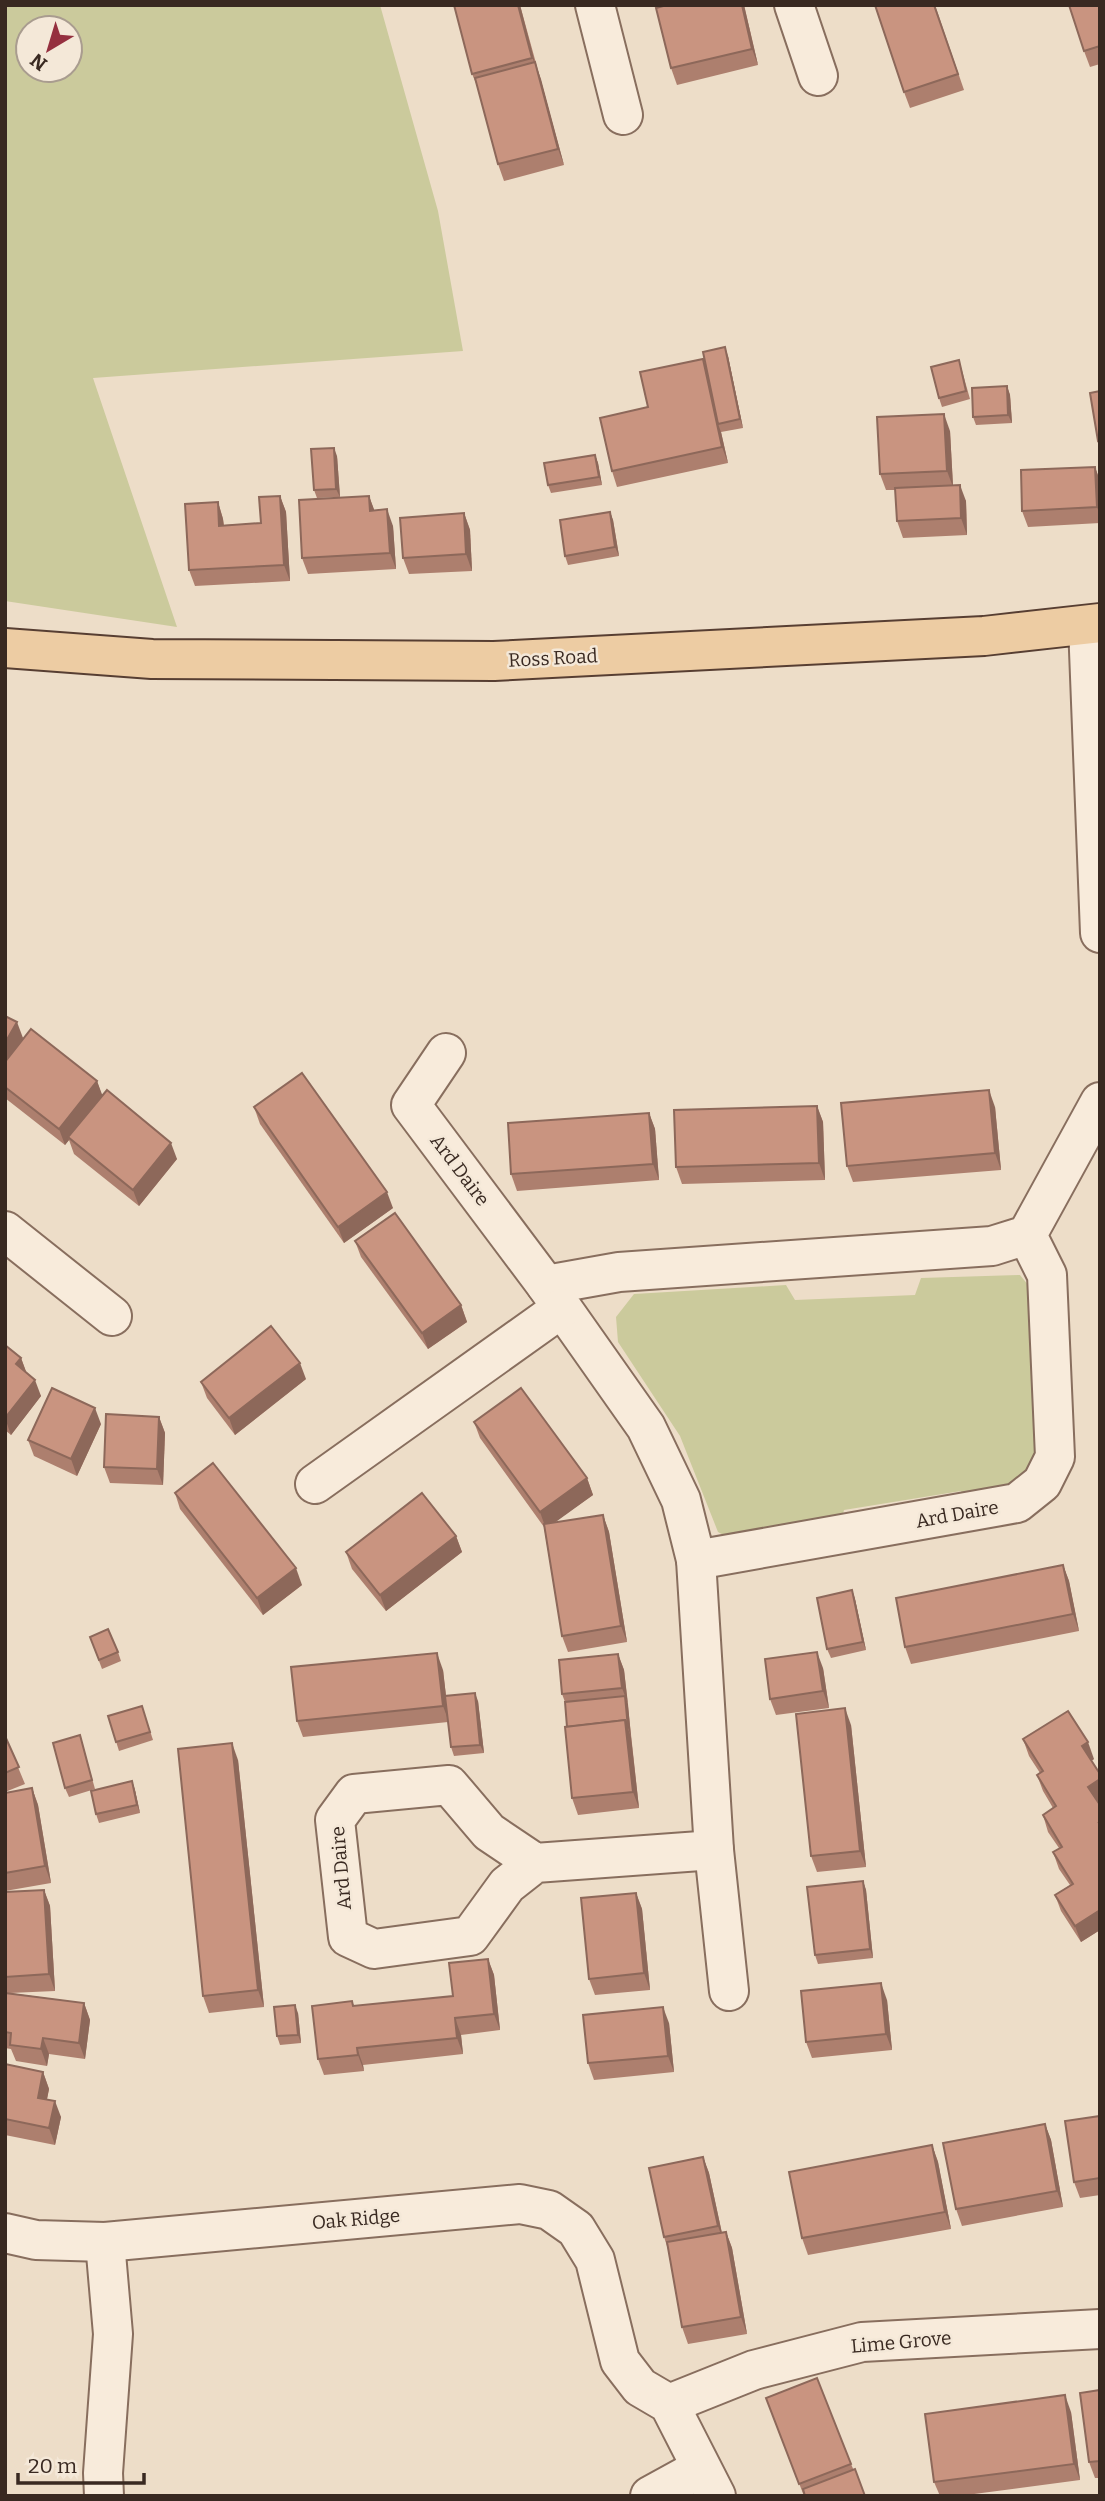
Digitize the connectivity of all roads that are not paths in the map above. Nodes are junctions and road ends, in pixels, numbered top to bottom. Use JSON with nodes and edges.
{"nodes":[{"id":1,"x":596,"y":5,"type":"edge"},
{"id":2,"x":794,"y":5,"type":"edge"},
{"id":3,"x":818,"y":76,"type":"dead end"},
{"id":4,"x":623,"y":116,"type":"dead end"},
{"id":5,"x":1094,"y":624,"type":"edge"},
{"id":6,"x":5,"y":648,"type":"edge"},
{"id":7,"x":1100,"y":933,"type":"edge"},
{"id":8,"x":446,"y":1053,"type":"dead end"},
{"id":9,"x":1100,"y":1102,"type":"edge"},
{"id":10,"x":5,"y":1231,"type":"edge"},
{"id":11,"x":1027,"y":1235,"type":"junction"},
{"id":12,"x":554,"y":1296,"type":"junction"},
{"id":13,"x":112,"y":1316,"type":"dead end"},
{"id":14,"x":315,"y":1484,"type":"dead end"},
{"id":15,"x":696,"y":1560,"type":"junction"},
{"id":16,"x":714,"y":1850,"type":"junction"},
{"id":17,"x":535,"y":1863,"type":"junction"},
{"id":18,"x":729,"y":1992,"type":"dead end"},
{"id":19,"x":5,"y":2233,"type":"edge"},
{"id":20,"x":105,"y":2242,"type":"junction"},
{"id":21,"x":1100,"y":2329,"type":"edge"},
{"id":22,"x":669,"y":2404,"type":"junction"},
{"id":23,"x":709,"y":2482,"type":"edge"},
{"id":24,"x":104,"y":2496,"type":"edge"},
{"id":25,"x":650,"y":2496,"type":"edge"}],
"edges":[{"from":1,"to":4,"type":"street"},
{"from":2,"to":3,"type":"street"},
{"from":5,"to":6,"type":"main road","name":"Ross Road"},
{"from":5,"to":7,"type":"street"},
{"from":8,"to":12,"type":"street","name":"Ard Daire"},
{"from":9,"to":11,"type":"street"},
{"from":10,"to":13,"type":"street"},
{"from":11,"to":12,"type":"street"},
{"from":11,"to":15,"type":"street","name":"Ard Daire"},
{"from":12,"to":14,"type":"street"},
{"from":12,"to":15,"type":"street","name":"Ard Daire"},
{"from":15,"to":16,"type":"street","name":"Ard Daire"},
{"from":16,"to":17,"type":"street"},
{"from":16,"to":18,"type":"street","name":"Ard Daire"},
{"from":17,"to":17,"type":"street","name":"Ard Daire"},
{"from":19,"to":20,"type":"street","name":"Oak Ridge"},
{"from":20,"to":22,"type":"street","name":"Oak Ridge"},
{"from":20,"to":24,"type":"street"},
{"from":21,"to":22,"type":"street","name":"Lime Grove"},
{"from":22,"to":23,"type":"street"},
{"from":23,"to":25,"type":"street"}]}
